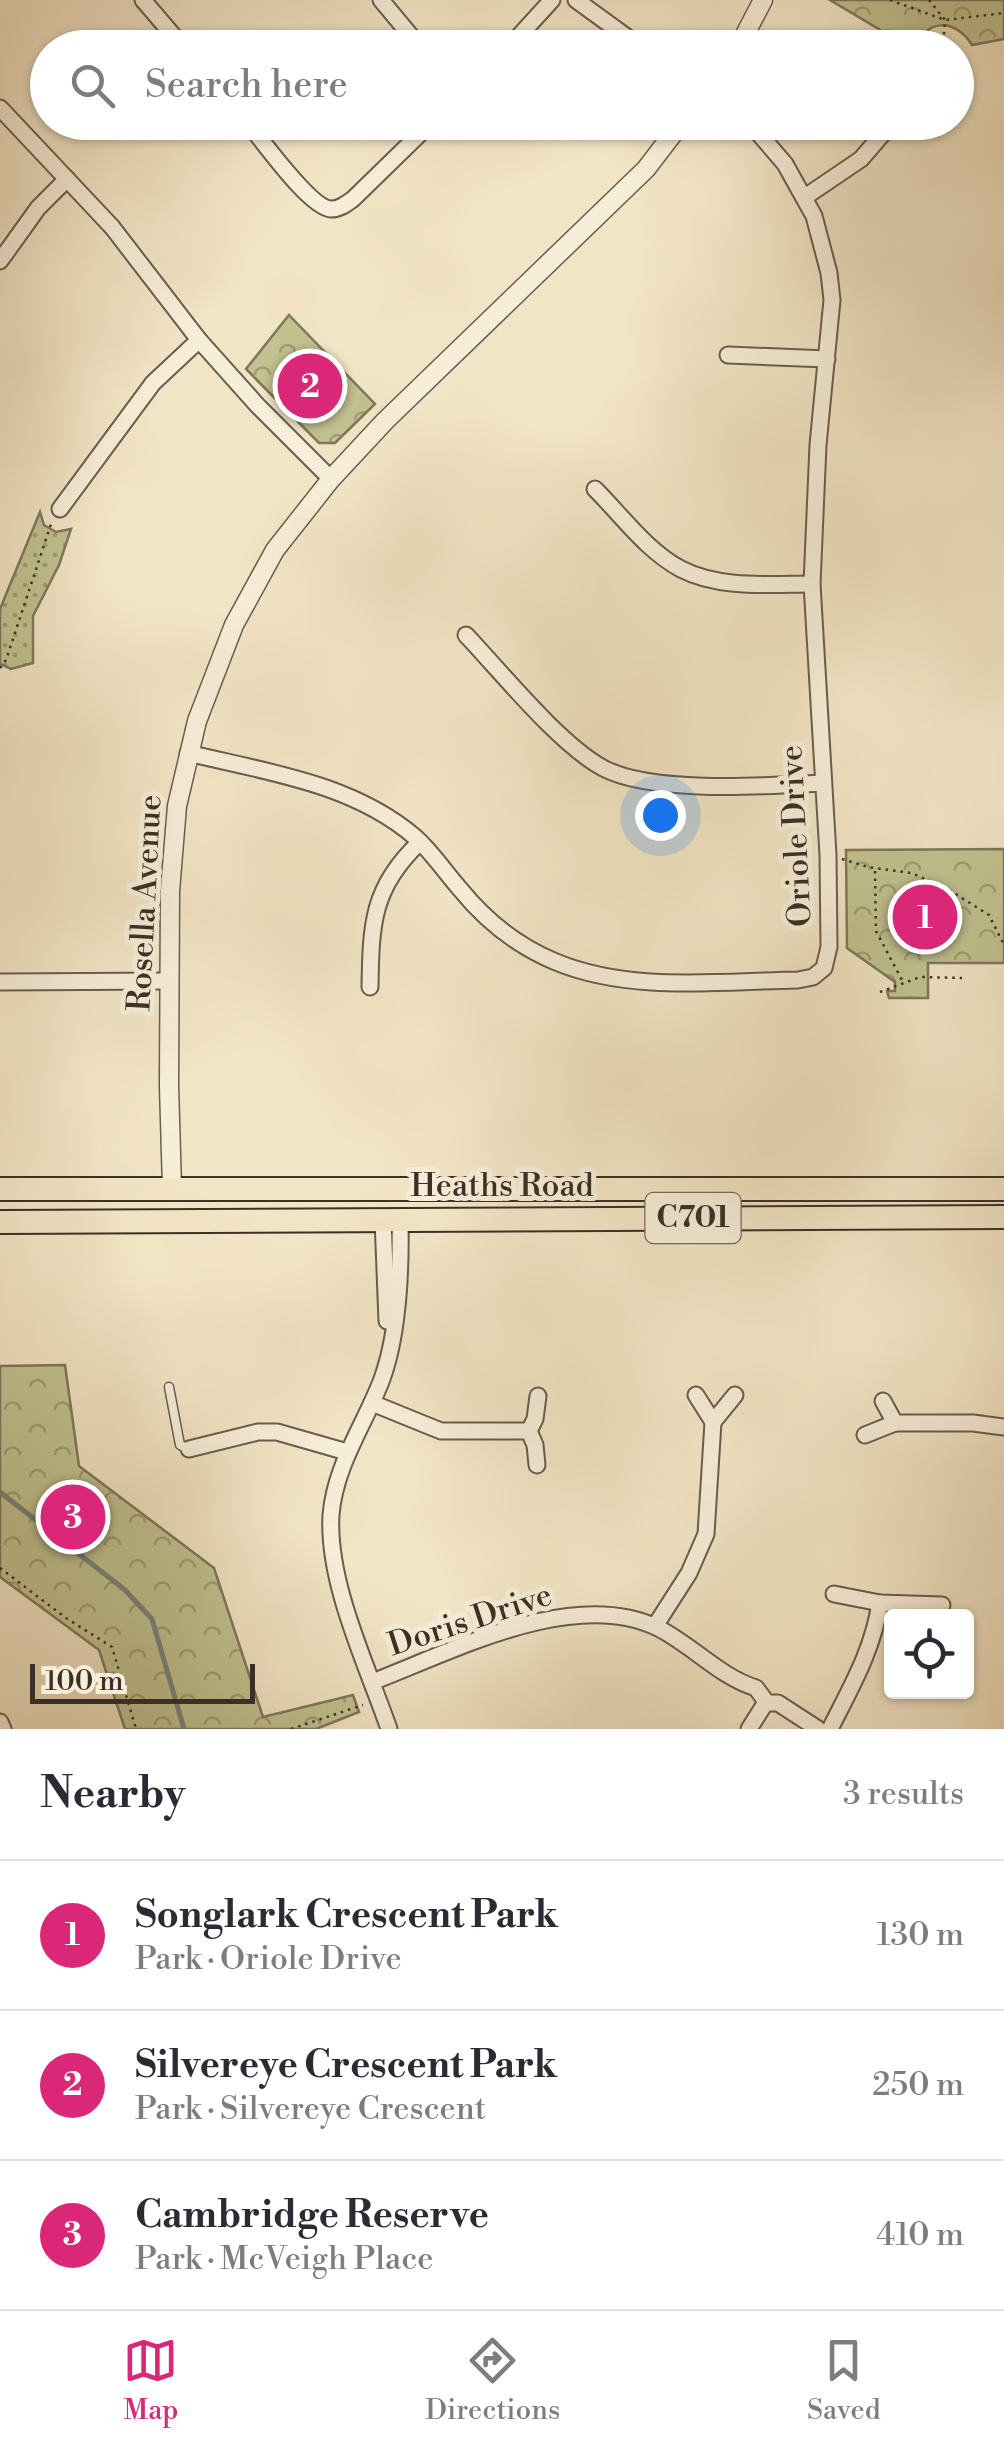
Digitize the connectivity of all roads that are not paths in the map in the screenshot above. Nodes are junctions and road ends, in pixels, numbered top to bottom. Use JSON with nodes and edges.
{"nodes":[{"id":1,"x":143,"y":0,"type":"edge"},
{"id":2,"x":380,"y":0,"type":"edge"},
{"id":3,"x":552,"y":0,"type":"edge"},
{"id":4,"x":576,"y":0,"type":"edge"},
{"id":5,"x":763,"y":0,"type":"edge"},
{"id":6,"x":169,"y":30,"type":"edge"},
{"id":7,"x":406,"y":30,"type":"edge"},
{"id":8,"x":524,"y":30,"type":"edge"},
{"id":9,"x":617,"y":30,"type":"edge"},
{"id":10,"x":747,"y":30,"type":"edge"},
{"id":11,"x":0,"y":108,"type":"edge"},
{"id":12,"x":30,"y":140,"type":"edge"},
{"id":13,"x":30,"y":140,"type":"edge"},
{"id":14,"x":263,"y":140,"type":"edge"},
{"id":15,"x":414,"y":140,"type":"edge"},
{"id":16,"x":672,"y":140,"type":"edge"},
{"id":17,"x":764,"y":140,"type":"edge"},
{"id":18,"x":877,"y":140,"type":"edge"},
{"id":19,"x":670,"y":142,"type":"joint"},
{"id":20,"x":67,"y":179,"type":"junction"},
{"id":21,"x":804,"y":197,"type":"junction"},
{"id":22,"x":0,"y":260,"type":"edge"},
{"id":23,"x":200,"y":340,"type":"junction"},
{"id":24,"x":728,"y":354,"type":"dead end"},
{"id":25,"x":828,"y":359,"type":"junction"},
{"id":26,"x":331,"y":480,"type":"junction"},
{"id":27,"x":596,"y":489,"type":"dead end"},
{"id":28,"x":60,"y":509,"type":"road end"},
{"id":29,"x":812,"y":584,"type":"junction"},
{"id":30,"x":466,"y":635,"type":"dead end"},
{"id":31,"x":188,"y":753,"type":"junction"},
{"id":32,"x":824,"y":783,"type":"junction"},
{"id":33,"x":420,"y":842,"type":"junction"},
{"id":34,"x":170,"y":981,"type":"junction"},
{"id":35,"x":0,"y":982,"type":"edge"},
{"id":36,"x":370,"y":987,"type":"dead end"},
{"id":37,"x":0,"y":1188,"type":"edge"},
{"id":38,"x":172,"y":1188,"type":"junction"},
{"id":39,"x":1004,"y":1189,"type":"edge"},
{"id":40,"x":390,"y":1191,"type":"junction"},
{"id":41,"x":1004,"y":1217,"type":"edge"},
{"id":42,"x":392,"y":1219,"type":"junction"},
{"id":43,"x":173,"y":1220,"type":"junction"},
{"id":44,"x":0,"y":1222,"type":"edge"},
{"id":45,"x":170,"y":1387,"type":"dead end"},
{"id":46,"x":696,"y":1395,"type":"dead end"},
{"id":47,"x":735,"y":1395,"type":"dead end"},
{"id":48,"x":538,"y":1396,"type":"dead end"},
{"id":49,"x":882,"y":1401,"type":"dead end"},
{"id":50,"x":372,"y":1403,"type":"junction"},
{"id":51,"x":713,"y":1422,"type":"junction"},
{"id":52,"x":895,"y":1423,"type":"junction"},
{"id":53,"x":1004,"y":1426,"type":"edge"},
{"id":54,"x":529,"y":1431,"type":"junction"},
{"id":55,"x":865,"y":1436,"type":"dead end"},
{"id":56,"x":190,"y":1449,"type":"joint"},
{"id":57,"x":348,"y":1452,"type":"junction"},
{"id":58,"x":537,"y":1465,"type":"dead end"},
{"id":59,"x":834,"y":1594,"type":"dead end"},
{"id":60,"x":880,"y":1603,"type":"junction"},
{"id":61,"x":942,"y":1605,"type":"dead end"},
{"id":62,"x":654,"y":1626,"type":"junction"},
{"id":63,"x":372,"y":1682,"type":"junction"},
{"id":64,"x":763,"y":1706,"type":"junction"},
{"id":65,"x":0,"y":1722,"type":"edge"},
{"id":66,"x":2,"y":1729,"type":"edge"},
{"id":67,"x":389,"y":1729,"type":"edge"},
{"id":68,"x":749,"y":1729,"type":"edge"},
{"id":69,"x":818,"y":1729,"type":"edge"},
{"id":70,"x":830,"y":1729,"type":"edge"}],
"edges":[{"from":1,"to":6,"type":"street"},
{"from":2,"to":7,"type":"street"},
{"from":3,"to":8,"type":"street"},
{"from":4,"to":9,"type":"street"},
{"from":5,"to":10,"type":"street"},
{"from":11,"to":13,"type":"street"},
{"from":12,"to":20,"type":"street"},
{"from":14,"to":15,"type":"street"},
{"from":16,"to":19,"type":"street","name":"Rosella Avenue"},
{"from":17,"to":21,"type":"street","name":"Oriole Drive"},
{"from":18,"to":21,"type":"street"},
{"from":19,"to":26,"type":"street","name":"Rosella Avenue"},
{"from":20,"to":22,"type":"street"},
{"from":20,"to":23,"type":"street"},
{"from":21,"to":25,"type":"street","name":"Oriole Drive"},
{"from":23,"to":26,"type":"street"},
{"from":23,"to":28,"type":"street"},
{"from":24,"to":25,"type":"street"},
{"from":25,"to":29,"type":"street","name":"Oriole Drive"},
{"from":26,"to":31,"type":"street","name":"Rosella Avenue"},
{"from":27,"to":29,"type":"street"},
{"from":29,"to":32,"type":"street","name":"Oriole Drive"},
{"from":30,"to":32,"type":"street"},
{"from":31,"to":33,"type":"street","name":"Oriole Drive"},
{"from":31,"to":34,"type":"street","name":"Rosella Avenue"},
{"from":32,"to":33,"type":"street","name":"Oriole Drive"},
{"from":33,"to":36,"type":"street"},
{"from":34,"to":35,"type":"street"},
{"from":34,"to":38,"type":"street","name":"Rosella Avenue"},
{"from":37,"to":38,"type":"main road","name":"Heaths Road","number":"C701"},
{"from":38,"to":40,"type":"main road","name":"Heaths Road","number":"C701"},
{"from":38,"to":43,"type":"main road"},
{"from":39,"to":40,"type":"main road","name":"Heaths Road","number":"C701"},
{"from":40,"to":42,"type":"main road"},
{"from":41,"to":42,"type":"main road","name":"Heaths Road","number":"C701"},
{"from":42,"to":43,"type":"main road","name":"Heaths Road","number":"C701"},
{"from":42,"to":50,"type":"street"},
{"from":43,"to":44,"type":"main road","name":"Heaths Road","number":"C701"},
{"from":45,"to":56,"type":"lane"},
{"from":46,"to":51,"type":"street"},
{"from":47,"to":51,"type":"street"},
{"from":48,"to":54,"type":"street"},
{"from":49,"to":52,"type":"street"},
{"from":50,"to":54,"type":"street"},
{"from":50,"to":57,"type":"street"},
{"from":51,"to":62,"type":"street"},
{"from":52,"to":53,"type":"street"},
{"from":52,"to":55,"type":"street"},
{"from":54,"to":58,"type":"street"},
{"from":56,"to":57,"type":"street"},
{"from":57,"to":63,"type":"street"},
{"from":59,"to":60,"type":"street"},
{"from":60,"to":61,"type":"street"},
{"from":60,"to":70,"type":"street"},
{"from":62,"to":63,"type":"street","name":"Doris Drive"},
{"from":62,"to":64,"type":"street","name":"Doris Drive"},
{"from":63,"to":67,"type":"street"},
{"from":64,"to":68,"type":"street"},
{"from":64,"to":69,"type":"street"},
{"from":65,"to":66,"type":"street"}]}
